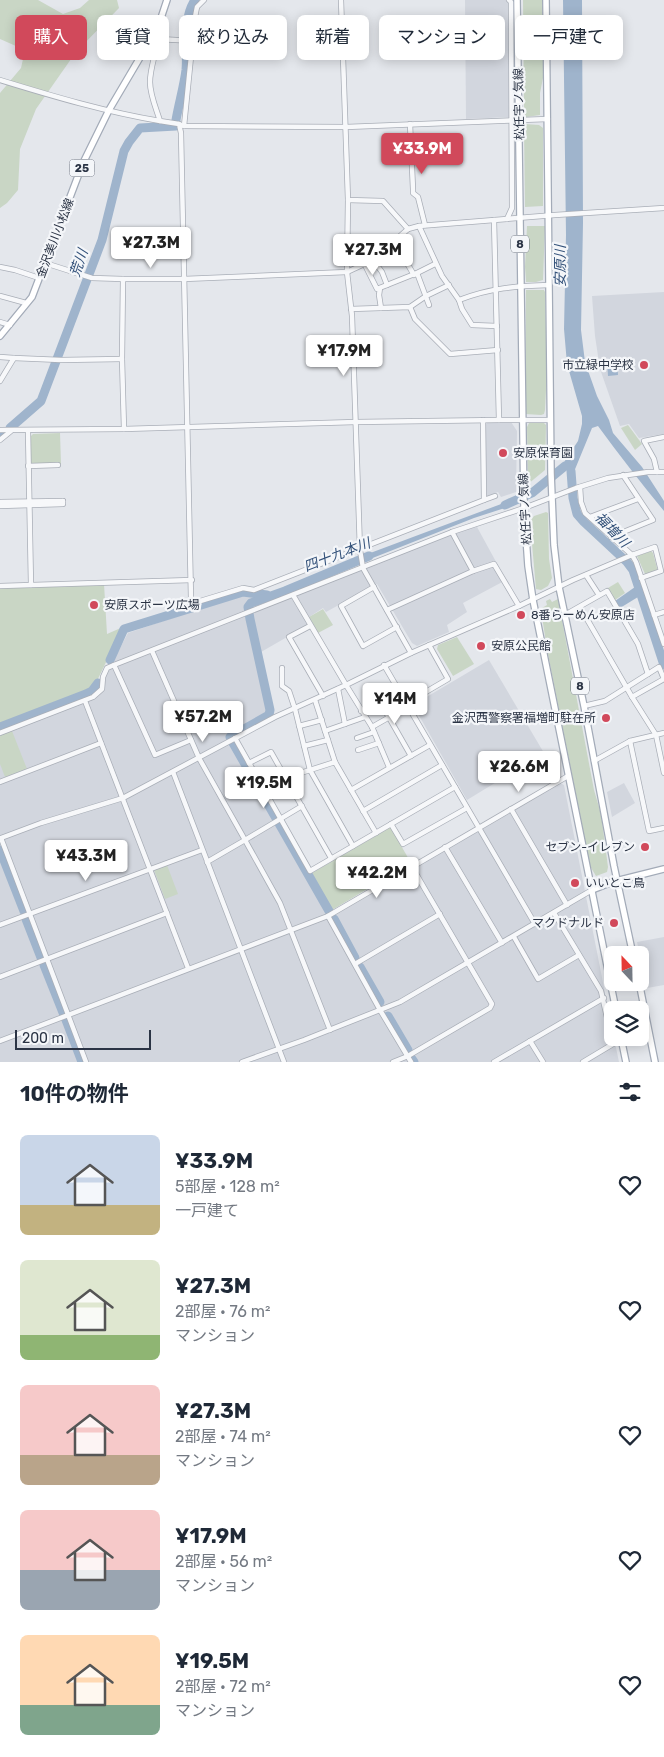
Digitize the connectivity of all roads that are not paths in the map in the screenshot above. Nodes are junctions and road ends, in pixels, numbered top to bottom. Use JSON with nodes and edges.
{"nodes":[{"id":1,"x":167,"y":0,"type":"edge"},
{"id":2,"x":204,"y":0,"type":"edge"},
{"id":3,"x":341,"y":0,"type":"edge"},
{"id":4,"x":509,"y":0,"type":"edge"},
{"id":5,"x":517,"y":0,"type":"edge"},
{"id":6,"x":546,"y":0,"type":"edge"},
{"id":7,"x":162,"y":15,"type":"edge"},
{"id":8,"x":196,"y":15,"type":"edge"},
{"id":9,"x":139,"y":60,"type":"edge"},
{"id":10,"x":154,"y":60,"type":"edge"},
{"id":11,"x":191,"y":60,"type":"edge"},
{"id":12,"x":0,"y":80,"type":"edge"},
{"id":13,"x":109,"y":110,"type":"junction"},
{"id":14,"x":548,"y":119,"type":"junction"},
{"id":15,"x":160,"y":121,"type":"junction"},
{"id":16,"x":511,"y":121,"type":"junction"},
{"id":17,"x":519,"y":121,"type":"junction"},
{"id":18,"x":179,"y":124,"type":"junction"},
{"id":19,"x":410,"y":124,"type":"junction"},
{"id":20,"x":184,"y":126,"type":"junction"},
{"id":21,"x":346,"y":127,"type":"junction"},
{"id":22,"x":348,"y":200,"type":"junction"},
{"id":23,"x":664,"y":208,"type":"edge"},
{"id":24,"x":552,"y":215,"type":"junction"},
{"id":25,"x":520,"y":218,"type":"junction"},
{"id":26,"x":507,"y":219,"type":"junction"},
{"id":27,"x":494,"y":220,"type":"junction"},
{"id":28,"x":422,"y":226,"type":"junction"},
{"id":29,"x":408,"y":229,"type":"junction"},
{"id":30,"x":379,"y":237,"type":"dead end"},
{"id":31,"x":397,"y":240,"type":"junction"},
{"id":32,"x":373,"y":260,"type":"junction"},
{"id":33,"x":45,"y":262,"type":"junction"},
{"id":34,"x":435,"y":264,"type":"junction"},
{"id":35,"x":365,"y":265,"type":"junction"},
{"id":36,"x":0,"y":267,"type":"edge"},
{"id":37,"x":347,"y":272,"type":"junction"},
{"id":38,"x":416,"y":274,"type":"junction"},
{"id":39,"x":39,"y":278,"type":"junction"},
{"id":40,"x":122,"y":279,"type":"junction"},
{"id":41,"x":184,"y":279,"type":"junction"},
{"id":42,"x":387,"y":285,"type":"junction"},
{"id":43,"x":449,"y":285,"type":"junction"},
{"id":44,"x":521,"y":286,"type":"junction"},
{"id":45,"x":549,"y":286,"type":"junction"},
{"id":46,"x":380,"y":288,"type":"junction"},
{"id":47,"x":496,"y":289,"type":"junction"},
{"id":48,"x":0,"y":296,"type":"edge"},
{"id":49,"x":426,"y":296,"type":"junction"},
{"id":50,"x":459,"y":300,"type":"junction"},
{"id":51,"x":26,"y":303,"type":"junction"},
{"id":52,"x":428,"y":305,"type":"dead end"},
{"id":53,"x":410,"y":307,"type":"junction"},
{"id":54,"x":381,"y":308,"type":"junction"},
{"id":55,"x":351,"y":309,"type":"junction"},
{"id":56,"x":0,"y":322,"type":"edge"},
{"id":57,"x":10,"y":324,"type":"junction"},
{"id":58,"x":497,"y":326,"type":"junction"},
{"id":59,"x":0,"y":336,"type":"edge"},
{"id":60,"x":498,"y":350,"type":"junction"},
{"id":61,"x":0,"y":357,"type":"edge"},
{"id":62,"x":14,"y":358,"type":"junction"},
{"id":63,"x":122,"y":359,"type":"junction"},
{"id":64,"x":0,"y":381,"type":"edge"},
{"id":65,"x":483,"y":420,"type":"junction"},
{"id":66,"x":499,"y":420,"type":"junction"},
{"id":67,"x":523,"y":420,"type":"junction"},
{"id":68,"x":550,"y":420,"type":"junction"},
{"id":69,"x":356,"y":422,"type":"junction"},
{"id":70,"x":188,"y":428,"type":"junction"},
{"id":71,"x":124,"y":429,"type":"junction"},
{"id":72,"x":28,"y":430,"type":"junction"},
{"id":73,"x":1,"y":431,"type":"edge"},
{"id":74,"x":12,"y":431,"type":"junction"},
{"id":75,"x":664,"y":437,"type":"edge"},
{"id":76,"x":0,"y":440,"type":"edge"},
{"id":77,"x":58,"y":465,"type":"dead end"},
{"id":78,"x":28,"y":466,"type":"junction"},
{"id":79,"x":657,"y":472,"type":"junction"},
{"id":80,"x":664,"y":472,"type":"edge"},
{"id":81,"x":623,"y":476,"type":"junction"},
{"id":82,"x":578,"y":488,"type":"junction"},
{"id":83,"x":495,"y":496,"type":"dead end"},
{"id":84,"x":551,"y":498,"type":"junction"},
{"id":85,"x":638,"y":499,"type":"junction"},
{"id":86,"x":484,"y":500,"type":"junction"},
{"id":87,"x":0,"y":502,"type":"edge"},
{"id":88,"x":29,"y":503,"type":"junction"},
{"id":89,"x":0,"y":506,"type":"edge"},
{"id":90,"x":524,"y":508,"type":"junction"},
{"id":91,"x":590,"y":518,"type":"junction"},
{"id":92,"x":452,"y":532,"type":"junction"},
{"id":93,"x":611,"y":537,"type":"junction"},
{"id":94,"x":360,"y":551,"type":"junction"},
{"id":95,"x":630,"y":556,"type":"junction"},
{"id":96,"x":363,"y":565,"type":"junction"},
{"id":97,"x":473,"y":571,"type":"junction"},
{"id":98,"x":586,"y":575,"type":"junction"},
{"id":99,"x":642,"y":578,"type":"junction"},
{"id":100,"x":192,"y":580,"type":"junction"},
{"id":101,"x":30,"y":585,"type":"junction"},
{"id":102,"x":0,"y":586,"type":"edge"},
{"id":103,"x":374,"y":587,"type":"junction"},
{"id":104,"x":559,"y":587,"type":"junction"},
{"id":105,"x":293,"y":595,"type":"junction"},
{"id":106,"x":599,"y":595,"type":"junction"},
{"id":107,"x":533,"y":600,"type":"junction"},
{"id":108,"x":519,"y":606,"type":"junction"},
{"id":109,"x":580,"y":607,"type":"junction"},
{"id":110,"x":387,"y":610,"type":"junction"},
{"id":111,"x":664,"y":612,"type":"edge"},
{"id":112,"x":565,"y":614,"type":"junction"},
{"id":113,"x":654,"y":615,"type":"junction"},
{"id":114,"x":310,"y":626,"type":"junction"},
{"id":115,"x":397,"y":627,"type":"junction"},
{"id":116,"x":662,"y":634,"type":"edge"},
{"id":117,"x":664,"y":644,"type":"edge"},
{"id":118,"x":429,"y":645,"type":"junction"},
{"id":119,"x":152,"y":650,"type":"junction"},
{"id":120,"x":411,"y":653,"type":"junction"},
{"id":121,"x":114,"y":664,"type":"junction"},
{"id":122,"x":384,"y":665,"type":"junction"},
{"id":123,"x":282,"y":668,"type":"dead end"},
{"id":124,"x":648,"y":674,"type":"junction"},
{"id":125,"x":346,"y":685,"type":"junction"},
{"id":126,"x":627,"y":687,"type":"junction"},
{"id":127,"x":338,"y":689,"type":"junction"},
{"id":128,"x":398,"y":689,"type":"junction"},
{"id":129,"x":323,"y":696,"type":"junction"},
{"id":130,"x":632,"y":697,"type":"junction"},
{"id":131,"x":315,"y":700,"type":"junction"},
{"id":132,"x":379,"y":700,"type":"junction"},
{"id":133,"x":85,"y":701,"type":"junction"},
{"id":134,"x":408,"y":704,"type":"junction"},
{"id":135,"x":584,"y":706,"type":"junction"},
{"id":136,"x":295,"y":709,"type":"junction"},
{"id":137,"x":361,"y":711,"type":"junction"},
{"id":138,"x":365,"y":717,"type":"junction"},
{"id":139,"x":389,"y":718,"type":"junction"},
{"id":140,"x":322,"y":720,"type":"junction"},
{"id":141,"x":345,"y":724,"type":"junction"},
{"id":142,"x":300,"y":726,"type":"junction"},
{"id":143,"x":373,"y":730,"type":"junction"},
{"id":144,"x":325,"y":731,"type":"junction"},
{"id":145,"x":0,"y":733,"type":"edge"},
{"id":146,"x":664,"y":733,"type":"edge"},
{"id":147,"x":656,"y":735,"type":"junction"},
{"id":148,"x":235,"y":738,"type":"junction"},
{"id":149,"x":358,"y":738,"type":"dead end"},
{"id":150,"x":191,"y":740,"type":"junction"},
{"id":151,"x":328,"y":740,"type":"junction"},
{"id":152,"x":630,"y":741,"type":"junction"},
{"id":153,"x":101,"y":743,"type":"junction"},
{"id":154,"x":379,"y":744,"type":"junction"},
{"id":155,"x":430,"y":745,"type":"junction"},
{"id":156,"x":304,"y":746,"type":"junction"},
{"id":157,"x":358,"y":750,"type":"dead end"},
{"id":158,"x":411,"y":756,"type":"junction"},
{"id":159,"x":199,"y":758,"type":"junction"},
{"id":160,"x":594,"y":761,"type":"junction"},
{"id":161,"x":334,"y":762,"type":"junction"},
{"id":162,"x":249,"y":763,"type":"junction"},
{"id":163,"x":442,"y":766,"type":"junction"},
{"id":164,"x":389,"y":767,"type":"junction"},
{"id":165,"x":310,"y":770,"type":"junction"},
{"id":166,"x":173,"y":772,"type":"junction"},
{"id":167,"x":664,"y":773,"type":"edge"},
{"id":168,"x":568,"y":776,"type":"junction"},
{"id":169,"x":286,"y":778,"type":"junction"},
{"id":170,"x":0,"y":782,"type":"edge"},
{"id":171,"x":455,"y":787,"type":"junction"},
{"id":172,"x":351,"y":790,"type":"junction"},
{"id":173,"x":123,"y":798,"type":"junction"},
{"id":174,"x":302,"y":806,"type":"junction"},
{"id":175,"x":467,"y":808,"type":"junction"},
{"id":176,"x":511,"y":809,"type":"junction"},
{"id":177,"x":363,"y":811,"type":"junction"},
{"id":178,"x":280,"y":820,"type":"junction"},
{"id":179,"x":391,"y":824,"type":"junction"},
{"id":180,"x":478,"y":828,"type":"junction"},
{"id":181,"x":664,"y":828,"type":"edge"},
{"id":182,"x":376,"y":833,"type":"junction"},
{"id":183,"x":0,"y":838,"type":"edge"},
{"id":184,"x":245,"y":840,"type":"junction"},
{"id":185,"x":353,"y":846,"type":"junction"},
{"id":186,"x":446,"y":847,"type":"junction"},
{"id":187,"x":202,"y":850,"type":"junction"},
{"id":188,"x":331,"y":858,"type":"junction"},
{"id":189,"x":207,"y":862,"type":"junction"},
{"id":190,"x":412,"y":867,"type":"junction"},
{"id":191,"x":150,"y":869,"type":"junction"},
{"id":192,"x":664,"y":869,"type":"edge"},
{"id":193,"x":618,"y":881,"type":"junction"},
{"id":194,"x":592,"y":890,"type":"junction"},
{"id":195,"x":567,"y":905,"type":"junction"},
{"id":196,"x":554,"y":912,"type":"junction"},
{"id":197,"x":29,"y":913,"type":"junction"},
{"id":198,"x":166,"y":913,"type":"junction"},
{"id":199,"x":440,"y":914,"type":"junction"},
{"id":200,"x":328,"y":916,"type":"junction"},
{"id":201,"x":535,"y":924,"type":"junction"},
{"id":202,"x":0,"y":925,"type":"edge"},
{"id":203,"x":291,"y":930,"type":"junction"},
{"id":204,"x":514,"y":937,"type":"junction"},
{"id":205,"x":502,"y":943,"type":"junction"},
{"id":206,"x":631,"y":946,"type":"edge"},
{"id":207,"x":241,"y":949,"type":"junction"},
{"id":208,"x":579,"y":954,"type":"junction"},
{"id":209,"x":47,"y":960,"type":"junction"},
{"id":210,"x":469,"y":962,"type":"junction"},
{"id":211,"x":355,"y":964,"type":"junction"},
{"id":212,"x":188,"y":968,"type":"junction"},
{"id":213,"x":0,"y":977,"type":"edge"},
{"id":214,"x":641,"y":991,"type":"edge"},
{"id":215,"x":604,"y":998,"type":"junction"},
{"id":216,"x":614,"y":1001,"type":"edge"},
{"id":217,"x":380,"y":1010,"type":"junction"},
{"id":218,"x":68,"y":1015,"type":"junction"},
{"id":219,"x":330,"y":1030,"type":"junction"},
{"id":220,"x":0,"y":1041,"type":"edge"},
{"id":221,"x":530,"y":1041,"type":"junction"},
{"id":222,"x":623,"y":1046,"type":"edge"},
{"id":223,"x":279,"y":1048,"type":"junction"},
{"id":224,"x":408,"y":1056,"type":"junction"},
{"id":225,"x":86,"y":1062,"type":"edge"},
{"id":226,"x":242,"y":1062,"type":"edge"},
{"id":227,"x":284,"y":1062,"type":"edge"},
{"id":228,"x":393,"y":1062,"type":"edge"},
{"id":229,"x":411,"y":1062,"type":"edge"},
{"id":230,"x":494,"y":1062,"type":"edge"},
{"id":231,"x":543,"y":1062,"type":"edge"},
{"id":232,"x":583,"y":1062,"type":"edge"},
{"id":233,"x":626,"y":1062,"type":"edge"},
{"id":234,"x":655,"y":1062,"type":"edge"}],
"edges":[{"from":1,"to":7,"type":"main road","name":"金沢美川小松線","number":"25"},
{"from":2,"to":8,"type":"street"},
{"from":3,"to":21,"type":"street"},
{"from":4,"to":16,"type":"street"},
{"from":5,"to":17,"type":"main road","name":"松任宇ノ気線","number":"8"},
{"from":6,"to":14,"type":"main road","number":"8"},
{"from":9,"to":13,"type":"main road","name":"金沢美川小松線","number":"25"},
{"from":10,"to":15,"type":"street"},
{"from":11,"to":20,"type":"street"},
{"from":12,"to":13,"type":"street"},
{"from":13,"to":15,"type":"street"},
{"from":13,"to":33,"type":"main road","name":"金沢美川小松線","number":"25"},
{"from":14,"to":17,"type":"street"},
{"from":14,"to":24,"type":"main road","number":"8"},
{"from":15,"to":18,"type":"street"},
{"from":16,"to":17,"type":"street"},
{"from":16,"to":19,"type":"street"},
{"from":16,"to":26,"type":"street"},
{"from":17,"to":25,"type":"main road","name":"松任宇ノ気線","number":"8"},
{"from":18,"to":20,"type":"street"},
{"from":18,"to":41,"type":"street"},
{"from":19,"to":21,"type":"street"},
{"from":19,"to":28,"type":"street"},
{"from":20,"to":21,"type":"street"},
{"from":21,"to":22,"type":"street"},
{"from":22,"to":29,"type":"street"},
{"from":22,"to":37,"type":"street"},
{"from":23,"to":24,"type":"street"},
{"from":24,"to":25,"type":"street"},
{"from":24,"to":45,"type":"main road","number":"8"},
{"from":25,"to":26,"type":"street"},
{"from":25,"to":44,"type":"main road","name":"松任宇ノ気線","number":"8"},
{"from":26,"to":27,"type":"street"},
{"from":27,"to":28,"type":"street"},
{"from":27,"to":47,"type":"street"},
{"from":28,"to":29,"type":"street"},
{"from":28,"to":34,"type":"street"},
{"from":29,"to":31,"type":"street"},
{"from":30,"to":31,"type":"street"},
{"from":31,"to":32,"type":"street"},
{"from":31,"to":38,"type":"street"},
{"from":32,"to":35,"type":"street"},
{"from":32,"to":42,"type":"street"},
{"from":33,"to":39,"type":"main road","name":"金沢美川小松線","number":"25"},
{"from":33,"to":40,"type":"street"},
{"from":34,"to":38,"type":"street"},
{"from":34,"to":43,"type":"street"},
{"from":35,"to":37,"type":"street"},
{"from":35,"to":46,"type":"street"},
{"from":36,"to":39,"type":"street"},
{"from":37,"to":41,"type":"street"},
{"from":37,"to":55,"type":"street"},
{"from":38,"to":42,"type":"street"},
{"from":38,"to":49,"type":"street"},
{"from":39,"to":51,"type":"main road","name":"金沢美川小松線","number":"25"},
{"from":40,"to":41,"type":"street"},
{"from":40,"to":63,"type":"street"},
{"from":41,"to":70,"type":"street"},
{"from":42,"to":46,"type":"street"},
{"from":43,"to":49,"type":"street"},
{"from":43,"to":50,"type":"street"},
{"from":44,"to":45,"type":"street"},
{"from":44,"to":47,"type":"street"},
{"from":44,"to":67,"type":"main road","name":"松任宇ノ気線","number":"8"},
{"from":45,"to":68,"type":"main road","number":"8"},
{"from":46,"to":54,"type":"street"},
{"from":47,"to":50,"type":"street"},
{"from":47,"to":58,"type":"street"},
{"from":48,"to":51,"type":"street"},
{"from":49,"to":52,"type":"street"},
{"from":49,"to":53,"type":"street"},
{"from":50,"to":58,"type":"street"},
{"from":51,"to":57,"type":"main road","name":"金沢美川小松線","number":"25"},
{"from":53,"to":54,"type":"street"},
{"from":53,"to":60,"type":"street"},
{"from":54,"to":55,"type":"street"},
{"from":55,"to":69,"type":"street"},
{"from":56,"to":57,"type":"street"},
{"from":57,"to":59,"type":"main road","name":"金沢美川小松線","number":"25"},
{"from":58,"to":60,"type":"street"},
{"from":60,"to":66,"type":"street"},
{"from":61,"to":62,"type":"street"},
{"from":62,"to":63,"type":"street"},
{"from":62,"to":64,"type":"street"},
{"from":63,"to":71,"type":"street"},
{"from":65,"to":66,"type":"street"},
{"from":65,"to":69,"type":"street"},
{"from":65,"to":86,"type":"street"},
{"from":66,"to":67,"type":"street"},
{"from":67,"to":68,"type":"street"},
{"from":67,"to":90,"type":"main road","name":"松任宇ノ気線","number":"8"},
{"from":68,"to":84,"type":"main road","number":"8"},
{"from":69,"to":70,"type":"street"},
{"from":69,"to":94,"type":"street"},
{"from":70,"to":71,"type":"street"},
{"from":70,"to":100,"type":"street"},
{"from":71,"to":72,"type":"street"},
{"from":72,"to":74,"type":"street"},
{"from":72,"to":78,"type":"street"},
{"from":73,"to":74,"type":"street"},
{"from":74,"to":76,"type":"street"},
{"from":75,"to":79,"type":"street"},
{"from":77,"to":78,"type":"street"},
{"from":78,"to":88,"type":"street"},
{"from":79,"to":80,"type":"street"},
{"from":79,"to":81,"type":"street"},
{"from":81,"to":82,"type":"street"},
{"from":81,"to":85,"type":"street"},
{"from":82,"to":84,"type":"street"},
{"from":82,"to":91,"type":"street"},
{"from":83,"to":86,"type":"street"},
{"from":84,"to":90,"type":"street"},
{"from":84,"to":104,"type":"main road","number":"8"},
{"from":85,"to":91,"type":"street"},
{"from":85,"to":93,"type":"street"},
{"from":86,"to":94,"type":"street"},
{"from":87,"to":88,"type":"street"},
{"from":88,"to":88,"type":"street"},
{"from":88,"to":89,"type":"street"},
{"from":88,"to":101,"type":"street"},
{"from":90,"to":92,"type":"street"},
{"from":90,"to":107,"type":"main road","name":"松任宇ノ気線","number":"8"},
{"from":91,"to":93,"type":"street"},
{"from":92,"to":96,"type":"street"},
{"from":92,"to":97,"type":"street"},
{"from":93,"to":95,"type":"street"},
{"from":94,"to":96,"type":"street"},
{"from":94,"to":100,"type":"street"},
{"from":95,"to":98,"type":"street"},
{"from":95,"to":99,"type":"street"},
{"from":95,"to":99,"type":"street"},
{"from":96,"to":103,"type":"street"},
{"from":96,"to":105,"type":"street"},
{"from":97,"to":108,"type":"street"},
{"from":97,"to":110,"type":"street"},
{"from":98,"to":104,"type":"street"},
{"from":98,"to":106,"type":"street"},
{"from":99,"to":113,"type":"street"},
{"from":100,"to":101,"type":"street"},
{"from":101,"to":102,"type":"street"},
{"from":103,"to":110,"type":"street"},
{"from":103,"to":115,"type":"street"},
{"from":104,"to":107,"type":"street"},
{"from":104,"to":112,"type":"main road","number":"8"},
{"from":105,"to":114,"type":"street"},
{"from":105,"to":119,"type":"street"},
{"from":106,"to":109,"type":"street"},
{"from":106,"to":124,"type":"street"},
{"from":107,"to":108,"type":"street"},
{"from":107,"to":168,"type":"main road","name":"松任宇ノ気線","number":"8"},
{"from":108,"to":118,"type":"street"},
{"from":109,"to":112,"type":"street"},
{"from":109,"to":126,"type":"street"},
{"from":110,"to":115,"type":"street"},
{"from":111,"to":113,"type":"street"},
{"from":112,"to":135,"type":"main road","number":"8"},
{"from":113,"to":116,"type":"street"},
{"from":114,"to":125,"type":"street"},
{"from":114,"to":129,"type":"street"},
{"from":115,"to":120,"type":"street"},
{"from":116,"to":117,"type":"street"},
{"from":118,"to":120,"type":"street"},
{"from":118,"to":134,"type":"street"},
{"from":119,"to":121,"type":"street"},
{"from":119,"to":150,"type":"street"},
{"from":120,"to":122,"type":"street"},
{"from":121,"to":133,"type":"street"},
{"from":121,"to":150,"type":"street"},
{"from":122,"to":125,"type":"street"},
{"from":122,"to":128,"type":"street"},
{"from":123,"to":136,"type":"street"},
{"from":124,"to":126,"type":"street"},
{"from":124,"to":130,"type":"street"},
{"from":125,"to":127,"type":"street"},
{"from":125,"to":137,"type":"street"},
{"from":126,"to":130,"type":"street"},
{"from":126,"to":135,"type":"street"},
{"from":127,"to":129,"type":"street"},
{"from":127,"to":141,"type":"street"},
{"from":128,"to":132,"type":"street"},
{"from":128,"to":134,"type":"street"},
{"from":129,"to":131,"type":"street"},
{"from":130,"to":147,"type":"street"},
{"from":131,"to":136,"type":"street"},
{"from":131,"to":140,"type":"street"},
{"from":132,"to":137,"type":"street"},
{"from":132,"to":139,"type":"street"},
{"from":133,"to":145,"type":"street"},
{"from":133,"to":153,"type":"street"},
{"from":134,"to":139,"type":"street"},
{"from":134,"to":155,"type":"street"},
{"from":135,"to":160,"type":"main road","number":"8"},
{"from":136,"to":142,"type":"street"},
{"from":136,"to":148,"type":"street"},
{"from":137,"to":138,"type":"street"},
{"from":138,"to":141,"type":"street"},
{"from":138,"to":143,"type":"street"},
{"from":139,"to":143,"type":"street"},
{"from":139,"to":158,"type":"street"},
{"from":140,"to":142,"type":"street"},
{"from":140,"to":144,"type":"street"},
{"from":141,"to":144,"type":"street"},
{"from":142,"to":156,"type":"street"},
{"from":143,"to":149,"type":"street"},
{"from":143,"to":154,"type":"street"},
{"from":144,"to":151,"type":"street"},
{"from":146,"to":147,"type":"street"},
{"from":147,"to":152,"type":"street"},
{"from":147,"to":167,"type":"street"},
{"from":148,"to":159,"type":"street"},
{"from":148,"to":162,"type":"street"},
{"from":150,"to":159,"type":"street"},
{"from":151,"to":156,"type":"street"},
{"from":151,"to":161,"type":"street"},
{"from":152,"to":160,"type":"street"},
{"from":152,"to":181,"type":"street"},
{"from":153,"to":170,"type":"street"},
{"from":153,"to":173,"type":"street"},
{"from":154,"to":157,"type":"street"},
{"from":154,"to":164,"type":"street"},
{"from":155,"to":158,"type":"street"},
{"from":155,"to":163,"type":"street"},
{"from":156,"to":165,"type":"street"},
{"from":158,"to":164,"type":"street"},
{"from":159,"to":166,"type":"street"},
{"from":159,"to":184,"type":"street"},
{"from":160,"to":193,"type":"main road","number":"8"},
{"from":161,"to":165,"type":"street"},
{"from":161,"to":172,"type":"street"},
{"from":162,"to":169,"type":"street"},
{"from":162,"to":178,"type":"street"},
{"from":163,"to":171,"type":"street"},
{"from":163,"to":177,"type":"street"},
{"from":164,"to":172,"type":"street"},
{"from":165,"to":169,"type":"street"},
{"from":165,"to":185,"type":"street"},
{"from":166,"to":173,"type":"street"},
{"from":166,"to":187,"type":"street"},
{"from":168,"to":176,"type":"street"},
{"from":168,"to":194,"type":"main road","name":"松任宇ノ気線","number":"8"},
{"from":169,"to":174,"type":"street"},
{"from":171,"to":175,"type":"street"},
{"from":171,"to":179,"type":"street"},
{"from":172,"to":177,"type":"street"},
{"from":173,"to":183,"type":"street"},
{"from":173,"to":191,"type":"street"},
{"from":174,"to":178,"type":"street"},
{"from":174,"to":188,"type":"street"},
{"from":175,"to":179,"type":"street"},
{"from":175,"to":180,"type":"street"},
{"from":176,"to":180,"type":"street"},
{"from":176,"to":195,"type":"street"},
{"from":177,"to":182,"type":"street"},
{"from":178,"to":184,"type":"street"},
{"from":178,"to":188,"type":"street"},
{"from":179,"to":182,"type":"street"},
{"from":180,"to":186,"type":"street"},
{"from":180,"to":201,"type":"street"},
{"from":182,"to":185,"type":"street"},
{"from":183,"to":197,"type":"street"},
{"from":184,"to":189,"type":"street"},
{"from":184,"to":203,"type":"street"},
{"from":185,"to":188,"type":"street"},
{"from":186,"to":190,"type":"street"},
{"from":186,"to":205,"type":"street"},
{"from":187,"to":189,"type":"street"},
{"from":187,"to":191,"type":"street"},
{"from":189,"to":207,"type":"street"},
{"from":190,"to":199,"type":"street"},
{"from":190,"to":200,"type":"street"},
{"from":191,"to":197,"type":"street"},
{"from":191,"to":198,"type":"street"},
{"from":192,"to":193,"type":"main road"},
{"from":193,"to":194,"type":"main road"},
{"from":193,"to":206,"type":"main road","number":"8"},
{"from":194,"to":195,"type":"street"},
{"from":194,"to":216,"type":"main road","name":"松任宇ノ気線","number":"8"},
{"from":195,"to":196,"type":"street"},
{"from":196,"to":201,"type":"street"},
{"from":196,"to":208,"type":"street"},
{"from":197,"to":202,"type":"street"},
{"from":197,"to":209,"type":"street"},
{"from":198,"to":209,"type":"street"},
{"from":198,"to":212,"type":"street"},
{"from":199,"to":210,"type":"street"},
{"from":199,"to":211,"type":"street"},
{"from":200,"to":203,"type":"street"},
{"from":200,"to":211,"type":"street"},
{"from":201,"to":204,"type":"street"},
{"from":203,"to":207,"type":"street"},
{"from":203,"to":219,"type":"street"},
{"from":204,"to":205,"type":"street"},
{"from":204,"to":208,"type":"street"},
{"from":205,"to":210,"type":"street"},
{"from":207,"to":212,"type":"street"},
{"from":207,"to":223,"type":"street"},
{"from":208,"to":215,"type":"street"},
{"from":209,"to":213,"type":"street"},
{"from":209,"to":218,"type":"street"},
{"from":210,"to":217,"type":"street"},
{"from":210,"to":224,"type":"street"},
{"from":211,"to":217,"type":"street"},
{"from":212,"to":218,"type":"street"},
{"from":214,"to":234,"type":"main road"},
{"from":215,"to":221,"type":"street"},
{"from":215,"to":232,"type":"street"},
{"from":217,"to":219,"type":"street"},
{"from":217,"to":224,"type":"street"},
{"from":218,"to":220,"type":"street"},
{"from":218,"to":225,"type":"street"},
{"from":219,"to":223,"type":"street"},
{"from":221,"to":230,"type":"street"},
{"from":221,"to":231,"type":"street"},
{"from":222,"to":233,"type":"main road"},
{"from":223,"to":226,"type":"street"},
{"from":223,"to":227,"type":"street"},
{"from":224,"to":228,"type":"street"},
{"from":224,"to":229,"type":"street"}]}
